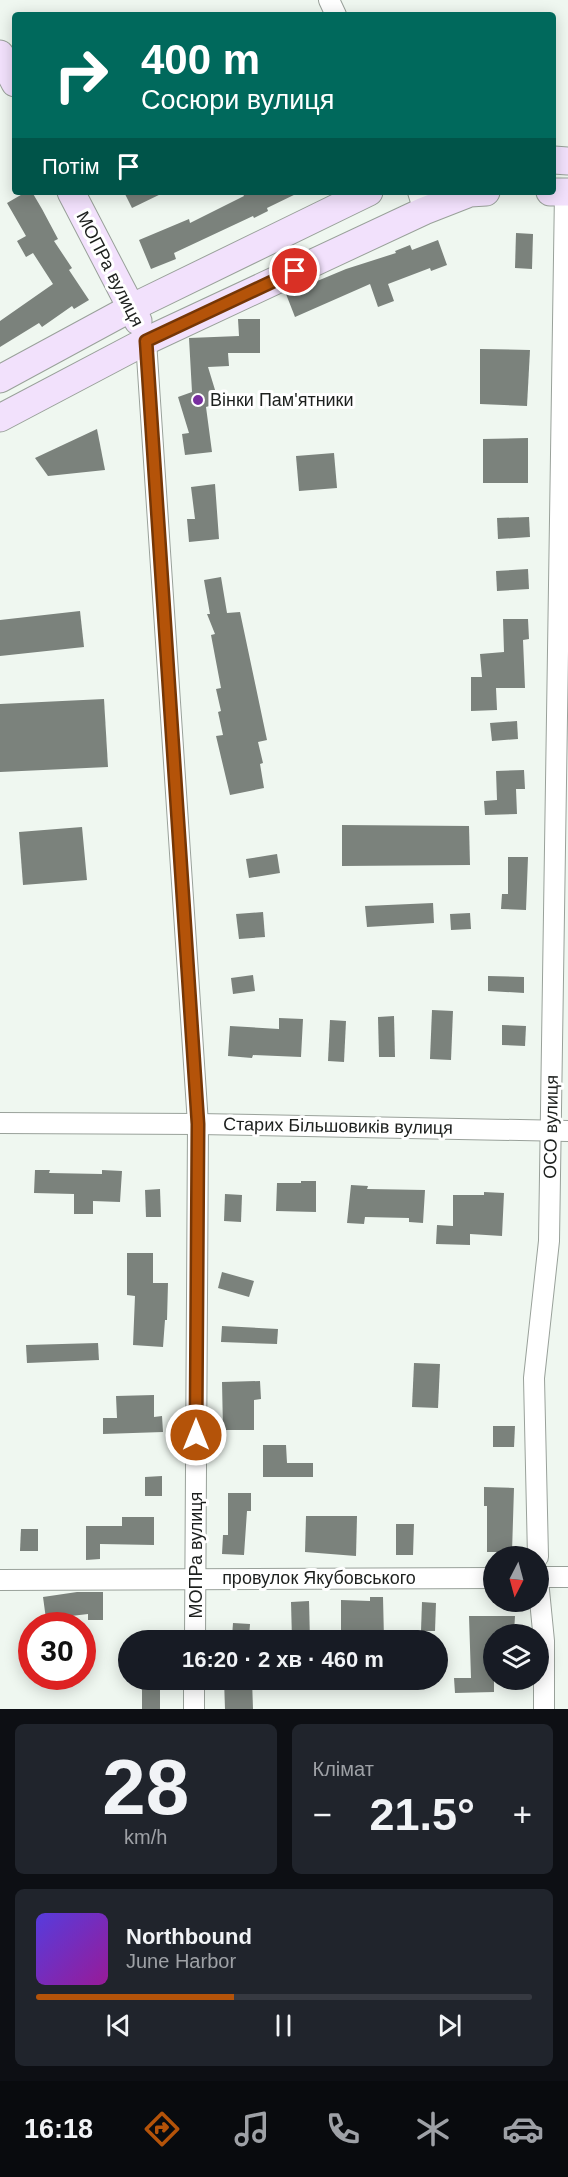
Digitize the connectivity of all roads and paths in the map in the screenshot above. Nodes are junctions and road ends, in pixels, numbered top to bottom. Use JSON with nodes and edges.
{"nodes":[{"id":1,"x":0,"y":54,"type":"edge"},
{"id":2,"x":12,"y":77,"type":"edge"},
{"id":3,"x":561,"y":192,"type":"edge"},
{"id":4,"x":73,"y":195,"type":"edge"},
{"id":5,"x":364,"y":195,"type":"edge"},
{"id":6,"x":458,"y":195,"type":"edge"},
{"id":7,"x":421,"y":201,"type":"edge"},
{"id":8,"x":138,"y":323,"type":"junction"},
{"id":9,"x":0,"y":379,"type":"edge"},
{"id":10,"x":0,"y":418,"type":"edge"},
{"id":11,"x":0,"y":1124,"type":"edge"},
{"id":12,"x":198,"y":1124,"type":"junction"},
{"id":13,"x":560,"y":1130,"type":"edge"},
{"id":14,"x":538,"y":1546,"type":"edge"},
{"id":15,"x":568,"y":1577,"type":"edge"},
{"id":16,"x":483,"y":1578,"type":"edge"},
{"id":17,"x":549,"y":1578,"type":"edge"},
{"id":18,"x":196,"y":1579,"type":"junction"},
{"id":19,"x":0,"y":1580,"type":"edge"},
{"id":20,"x":541,"y":1612,"type":"edge"},
{"id":21,"x":195,"y":1630,"type":"edge"},
{"id":22,"x":194,"y":1690,"type":"edge"},
{"id":23,"x":194,"y":1709,"type":"edge"},
{"id":24,"x":544,"y":1709,"type":"edge"}],
"edges":[{"from":1,"to":2,"type":"street"},
{"from":3,"to":13,"type":"street","name":"ОСО вулиця"},
{"from":4,"to":8,"type":"street","name":"МОПРа вулиця"},
{"from":5,"to":8,"type":"street"},
{"from":6,"to":7,"type":"street"},
{"from":7,"to":8,"type":"street"},
{"from":8,"to":9,"type":"street"},
{"from":8,"to":10,"type":"street"},
{"from":8,"to":12,"type":"street","name":"МОПРа вулиця"},
{"from":11,"to":12,"type":"street","name":"Старих Більшовиків вулиця"},
{"from":12,"to":13,"type":"street","name":"Старих Більшовиків вулиця"},
{"from":12,"to":18,"type":"street","name":"МОПРа вулиця"},
{"from":13,"to":14,"type":"street","name":"ОСО вулиця"},
{"from":15,"to":17,"type":"street"},
{"from":16,"to":18,"type":"street","name":"провулок Якубовського"},
{"from":18,"to":19,"type":"street","name":"провулок Якубовського"},
{"from":18,"to":21,"type":"street","name":"МОПРа вулиця"},
{"from":20,"to":24,"type":"street"},
{"from":22,"to":23,"type":"street"}]}
